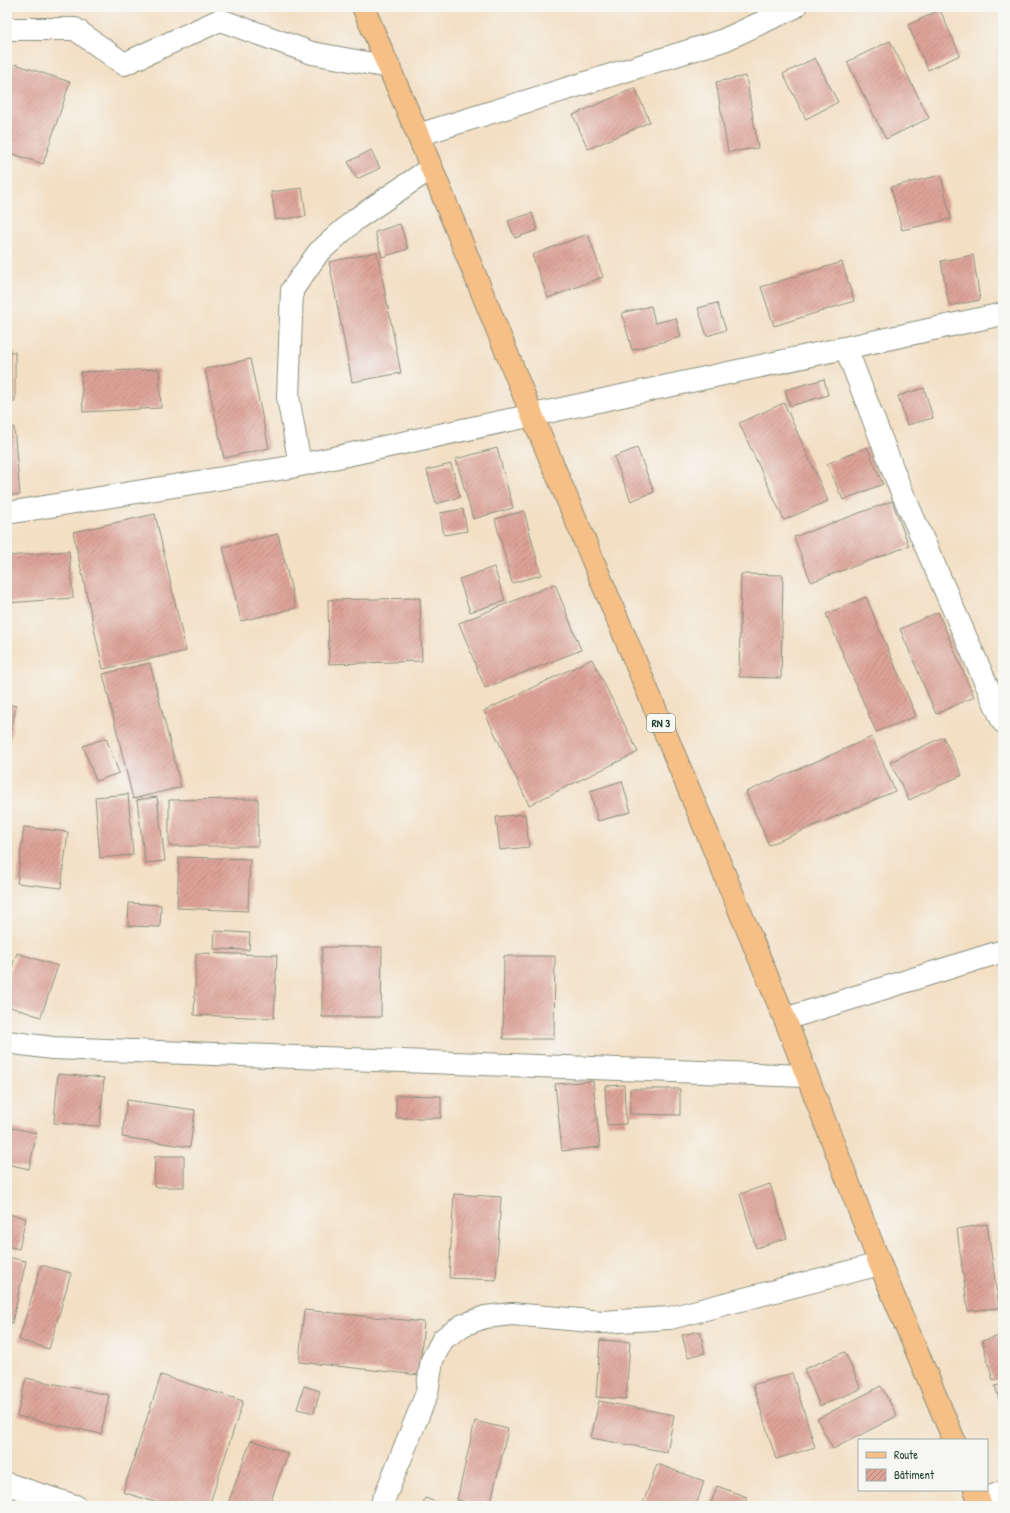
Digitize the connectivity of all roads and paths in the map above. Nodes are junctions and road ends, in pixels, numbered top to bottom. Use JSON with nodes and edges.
{"nodes":[{"id":1,"x":363,"y":7,"type":"edge"},
{"id":2,"x":795,"y":7,"type":"edge"},
{"id":3,"x":7,"y":28,"type":"edge"},
{"id":4,"x":389,"y":67,"type":"junction"},
{"id":5,"x":418,"y":135,"type":"junction"},
{"id":6,"x":431,"y":168,"type":"junction"},
{"id":7,"x":1003,"y":314,"type":"edge"},
{"id":8,"x":846,"y":348,"type":"junction"},
{"id":9,"x":532,"y":415,"type":"junction"},
{"id":10,"x":300,"y":465,"type":"junction"},
{"id":11,"x":7,"y":513,"type":"edge"},
{"id":12,"x":1003,"y":722,"type":"edge"},
{"id":13,"x":1003,"y":951,"type":"edge"},
{"id":14,"x":785,"y":1019,"type":"junction"},
{"id":15,"x":7,"y":1042,"type":"edge"},
{"id":16,"x":807,"y":1076,"type":"junction"},
{"id":17,"x":880,"y":1264,"type":"junction"},
{"id":18,"x":954,"y":1439,"type":"edge"},
{"id":19,"x":9,"y":1489,"type":"edge"},
{"id":20,"x":1003,"y":1492,"type":"edge"},
{"id":21,"x":978,"y":1499,"type":"edge"},
{"id":22,"x":75,"y":1506,"type":"edge"},
{"id":23,"x":381,"y":1506,"type":"edge"}],
"edges":[{"from":1,"to":4,"type":"main road","number":"RN 3"},
{"from":2,"to":5,"type":"street"},
{"from":3,"to":4,"type":"street"},
{"from":4,"to":5,"type":"main road","number":"RN 3"},
{"from":5,"to":6,"type":"main road","number":"RN 3"},
{"from":6,"to":9,"type":"main road","number":"RN 3"},
{"from":6,"to":10,"type":"street"},
{"from":7,"to":8,"type":"street"},
{"from":8,"to":9,"type":"street"},
{"from":8,"to":12,"type":"street"},
{"from":9,"to":10,"type":"street"},
{"from":9,"to":14,"type":"main road","number":"RN 3"},
{"from":10,"to":11,"type":"street"},
{"from":13,"to":14,"type":"street"},
{"from":14,"to":16,"type":"main road","number":"RN 3"},
{"from":15,"to":16,"type":"street"},
{"from":16,"to":17,"type":"main road","number":"RN 3"},
{"from":17,"to":18,"type":"main road","number":"RN 3"},
{"from":17,"to":23,"type":"street"},
{"from":19,"to":22,"type":"street"},
{"from":20,"to":21,"type":"street"}]}
